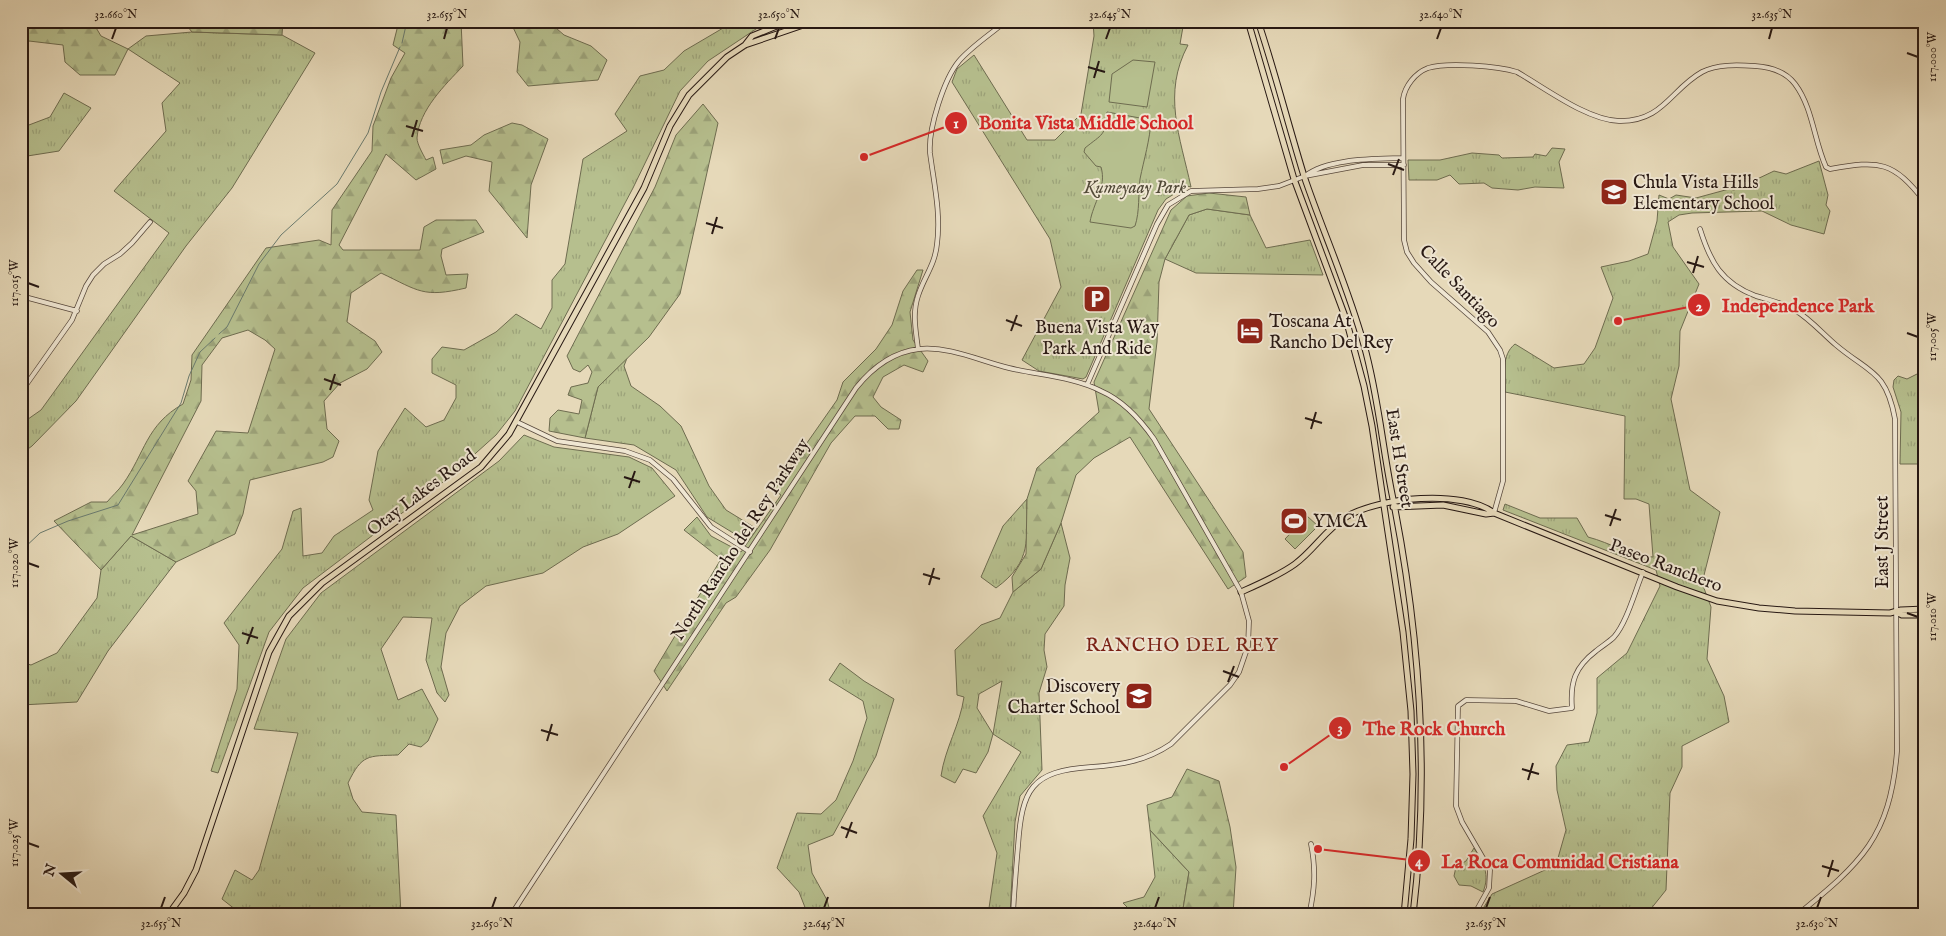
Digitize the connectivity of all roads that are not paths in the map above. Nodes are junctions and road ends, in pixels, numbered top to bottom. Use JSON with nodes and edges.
{"nodes":[{"id":1,"x":789,"y":21,"type":"edge"},
{"id":2,"x":815,"y":21,"type":"edge"},
{"id":3,"x":1006,"y":21,"type":"edge"},
{"id":4,"x":1248,"y":21,"type":"edge"},
{"id":5,"x":1258,"y":21,"type":"edge"},
{"id":6,"x":745,"y":45,"type":"junction"},
{"id":7,"x":1403,"y":158,"type":"junction"},
{"id":8,"x":1404,"y":165,"type":"junction"},
{"id":9,"x":1305,"y":176,"type":"junction"},
{"id":10,"x":1294,"y":179,"type":"junction"},
{"id":11,"x":1925,"y":202,"type":"edge"},
{"id":12,"x":150,"y":222,"type":"dead end"},
{"id":13,"x":1700,"y":228,"type":"dead end"},
{"id":14,"x":21,"y":296,"type":"edge"},
{"id":15,"x":77,"y":311,"type":"junction"},
{"id":16,"x":918,"y":349,"type":"junction"},
{"id":17,"x":1087,"y":385,"type":"junction"},
{"id":18,"x":21,"y":392,"type":"edge"},
{"id":19,"x":517,"y":422,"type":"junction"},
{"id":20,"x":1383,"y":505,"type":"junction"},
{"id":21,"x":1394,"y":505,"type":"junction"},
{"id":22,"x":1494,"y":513,"type":"junction"},
{"id":23,"x":750,"y":552,"type":"junction"},
{"id":24,"x":1643,"y":572,"type":"junction"},
{"id":25,"x":1241,"y":592,"type":"junction"},
{"id":26,"x":1925,"y":609,"type":"edge"},
{"id":27,"x":1896,"y":612,"type":"junction"},
{"id":28,"x":1925,"y":615,"type":"edge"},
{"id":29,"x":1311,"y":844,"type":"dead end"},
{"id":30,"x":168,"y":915,"type":"edge"},
{"id":31,"x":512,"y":915,"type":"edge"},
{"id":32,"x":1013,"y":915,"type":"edge"},
{"id":33,"x":1308,"y":915,"type":"edge"},
{"id":34,"x":1404,"y":915,"type":"edge"},
{"id":35,"x":1413,"y":915,"type":"edge"},
{"id":36,"x":1474,"y":915,"type":"edge"},
{"id":37,"x":1796,"y":915,"type":"edge"}],
"edges":[{"from":1,"to":6,"type":"main road","name":"Otay Lakes Road"},
{"from":2,"to":6,"type":"main road","name":"Otay Lakes Road"},
{"from":3,"to":16,"type":"street"},
{"from":4,"to":10,"type":"main road","name":"East H Street"},
{"from":5,"to":9,"type":"main road","name":"East H Street"},
{"from":6,"to":19,"type":"main road","name":"Otay Lakes Road"},
{"from":7,"to":8,"type":"street","name":"Calle Santiago"},
{"from":7,"to":9,"type":"street"},
{"from":7,"to":11,"type":"street","name":"Calle Santiago"},
{"from":8,"to":9,"type":"street"},
{"from":8,"to":22,"type":"street","name":"Calle Santiago"},
{"from":9,"to":10,"type":"street"},
{"from":9,"to":21,"type":"main road","name":"East H Street"},
{"from":10,"to":17,"type":"street"},
{"from":10,"to":20,"type":"main road","name":"East H Street"},
{"from":12,"to":15,"type":"street"},
{"from":13,"to":27,"type":"street","name":"East J Street"},
{"from":14,"to":15,"type":"street"},
{"from":15,"to":18,"type":"street"},
{"from":16,"to":17,"type":"street","name":"North Rancho del Rey Parkway"},
{"from":16,"to":23,"type":"street","name":"North Rancho del Rey Parkway"},
{"from":17,"to":25,"type":"street","name":"North Rancho del Rey Parkway"},
{"from":19,"to":23,"type":"street"},
{"from":19,"to":30,"type":"main road","name":"Otay Lakes Road"},
{"from":20,"to":21,"type":"main road","name":"Paseo Ranchero"},
{"from":20,"to":25,"type":"main road","name":"Paseo Ranchero"},
{"from":20,"to":34,"type":"main road","name":"East H Street"},
{"from":21,"to":22,"type":"main road","name":"Paseo Ranchero"},
{"from":21,"to":35,"type":"main road","name":"East H Street"},
{"from":22,"to":24,"type":"main road","name":"Paseo Ranchero"},
{"from":23,"to":31,"type":"street","name":"North Rancho del Rey Parkway"},
{"from":24,"to":27,"type":"main road","name":"Paseo Ranchero"},
{"from":24,"to":36,"type":"street"},
{"from":25,"to":32,"type":"street","name":"North Rancho del Rey Parkway"},
{"from":26,"to":27,"type":"main road","name":"Paseo Ranchero"},
{"from":27,"to":28,"type":"main road","name":"Paseo Ranchero"},
{"from":27,"to":37,"type":"street","name":"East J Street"},
{"from":29,"to":33,"type":"street"}]}
